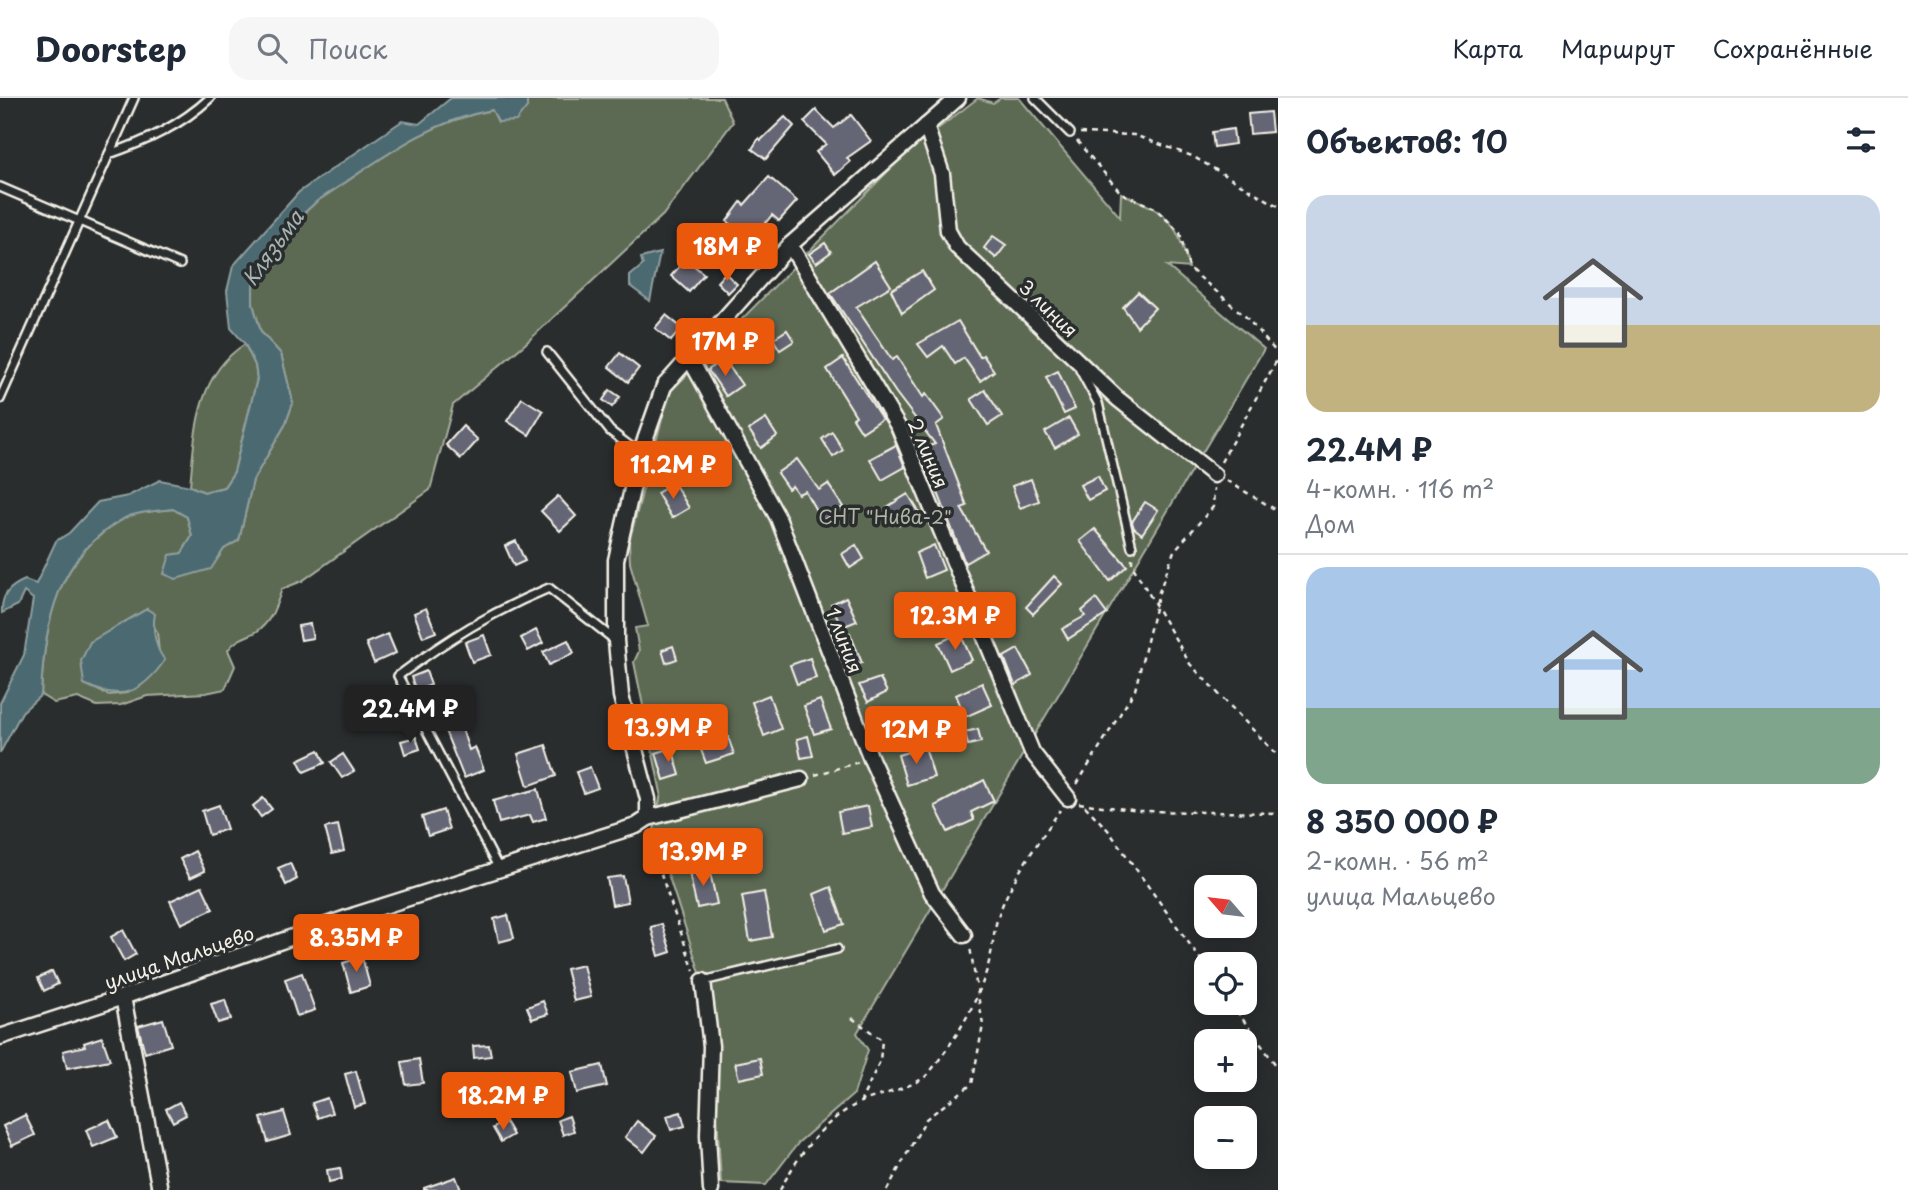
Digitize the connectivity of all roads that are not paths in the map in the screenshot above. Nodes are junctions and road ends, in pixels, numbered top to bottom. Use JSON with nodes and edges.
{"nodes":[{"id":1,"x":134,"y":98,"type":"edge"},
{"id":2,"x":210,"y":98,"type":"edge"},
{"id":3,"x":958,"y":98,"type":"edge"},
{"id":4,"x":1035,"y":98,"type":"edge"},
{"id":5,"x":926,"y":126,"type":"junction"},
{"id":6,"x":1070,"y":133,"type":"road end"},
{"id":7,"x":109,"y":154,"type":"junction"},
{"id":8,"x":0,"y":187,"type":"edge"},
{"id":9,"x":79,"y":221,"type":"junction"},
{"id":10,"x":790,"y":245,"type":"junction"},
{"id":11,"x":180,"y":264,"type":"dead end"},
{"id":12,"x":547,"y":352,"type":"dead end"},
{"id":13,"x":690,"y":359,"type":"junction"},
{"id":14,"x":1074,"y":360,"type":"junction"},
{"id":15,"x":0,"y":399,"type":"edge"},
{"id":16,"x":640,"y":454,"type":"junction"},
{"id":17,"x":1214,"y":475,"type":"road end"},
{"id":18,"x":1132,"y":547,"type":"road end"},
{"id":19,"x":617,"y":641,"type":"junction"},
{"id":20,"x":802,"y":779,"type":"road end"},
{"id":21,"x":1068,"y":798,"type":"road end"},
{"id":22,"x":649,"y":818,"type":"junction"},
{"id":23,"x":499,"y":869,"type":"junction"},
{"id":24,"x":964,"y":935,"type":"road end"},
{"id":25,"x":836,"y":949,"type":"dead end"},
{"id":26,"x":703,"y":981,"type":"joint"},
{"id":27,"x":123,"y":998,"type":"junction"},
{"id":28,"x":0,"y":1037,"type":"edge"},
{"id":29,"x":160,"y":1190,"type":"edge"},
{"id":30,"x":711,"y":1190,"type":"edge"}],
"edges":[{"from":1,"to":7,"type":"lane"},
{"from":2,"to":7,"type":"lane"},
{"from":3,"to":5,"type":"street"},
{"from":4,"to":6,"type":"lane"},
{"from":5,"to":10,"type":"street"},
{"from":5,"to":14,"type":"street","name":"3 линия"},
{"from":7,"to":9,"type":"lane"},
{"from":8,"to":9,"type":"lane"},
{"from":9,"to":11,"type":"lane"},
{"from":9,"to":15,"type":"lane"},
{"from":10,"to":13,"type":"street"},
{"from":10,"to":21,"type":"street","name":"2 линия"},
{"from":12,"to":16,"type":"lane"},
{"from":13,"to":16,"type":"street"},
{"from":13,"to":24,"type":"street","name":"1 линия"},
{"from":14,"to":17,"type":"street","name":"3 линия"},
{"from":14,"to":18,"type":"lane"},
{"from":16,"to":19,"type":"street"},
{"from":19,"to":22,"type":"street"},
{"from":19,"to":23,"type":"lane"},
{"from":20,"to":22,"type":"street","name":"улица Мальцево"},
{"from":22,"to":23,"type":"street","name":"улица Мальцево"},
{"from":23,"to":27,"type":"street","name":"улица Мальцево"},
{"from":25,"to":26,"type":"lane"},
{"from":26,"to":30,"type":"street"},
{"from":27,"to":28,"type":"street","name":"улица Мальцево"},
{"from":27,"to":29,"type":"street"}]}
